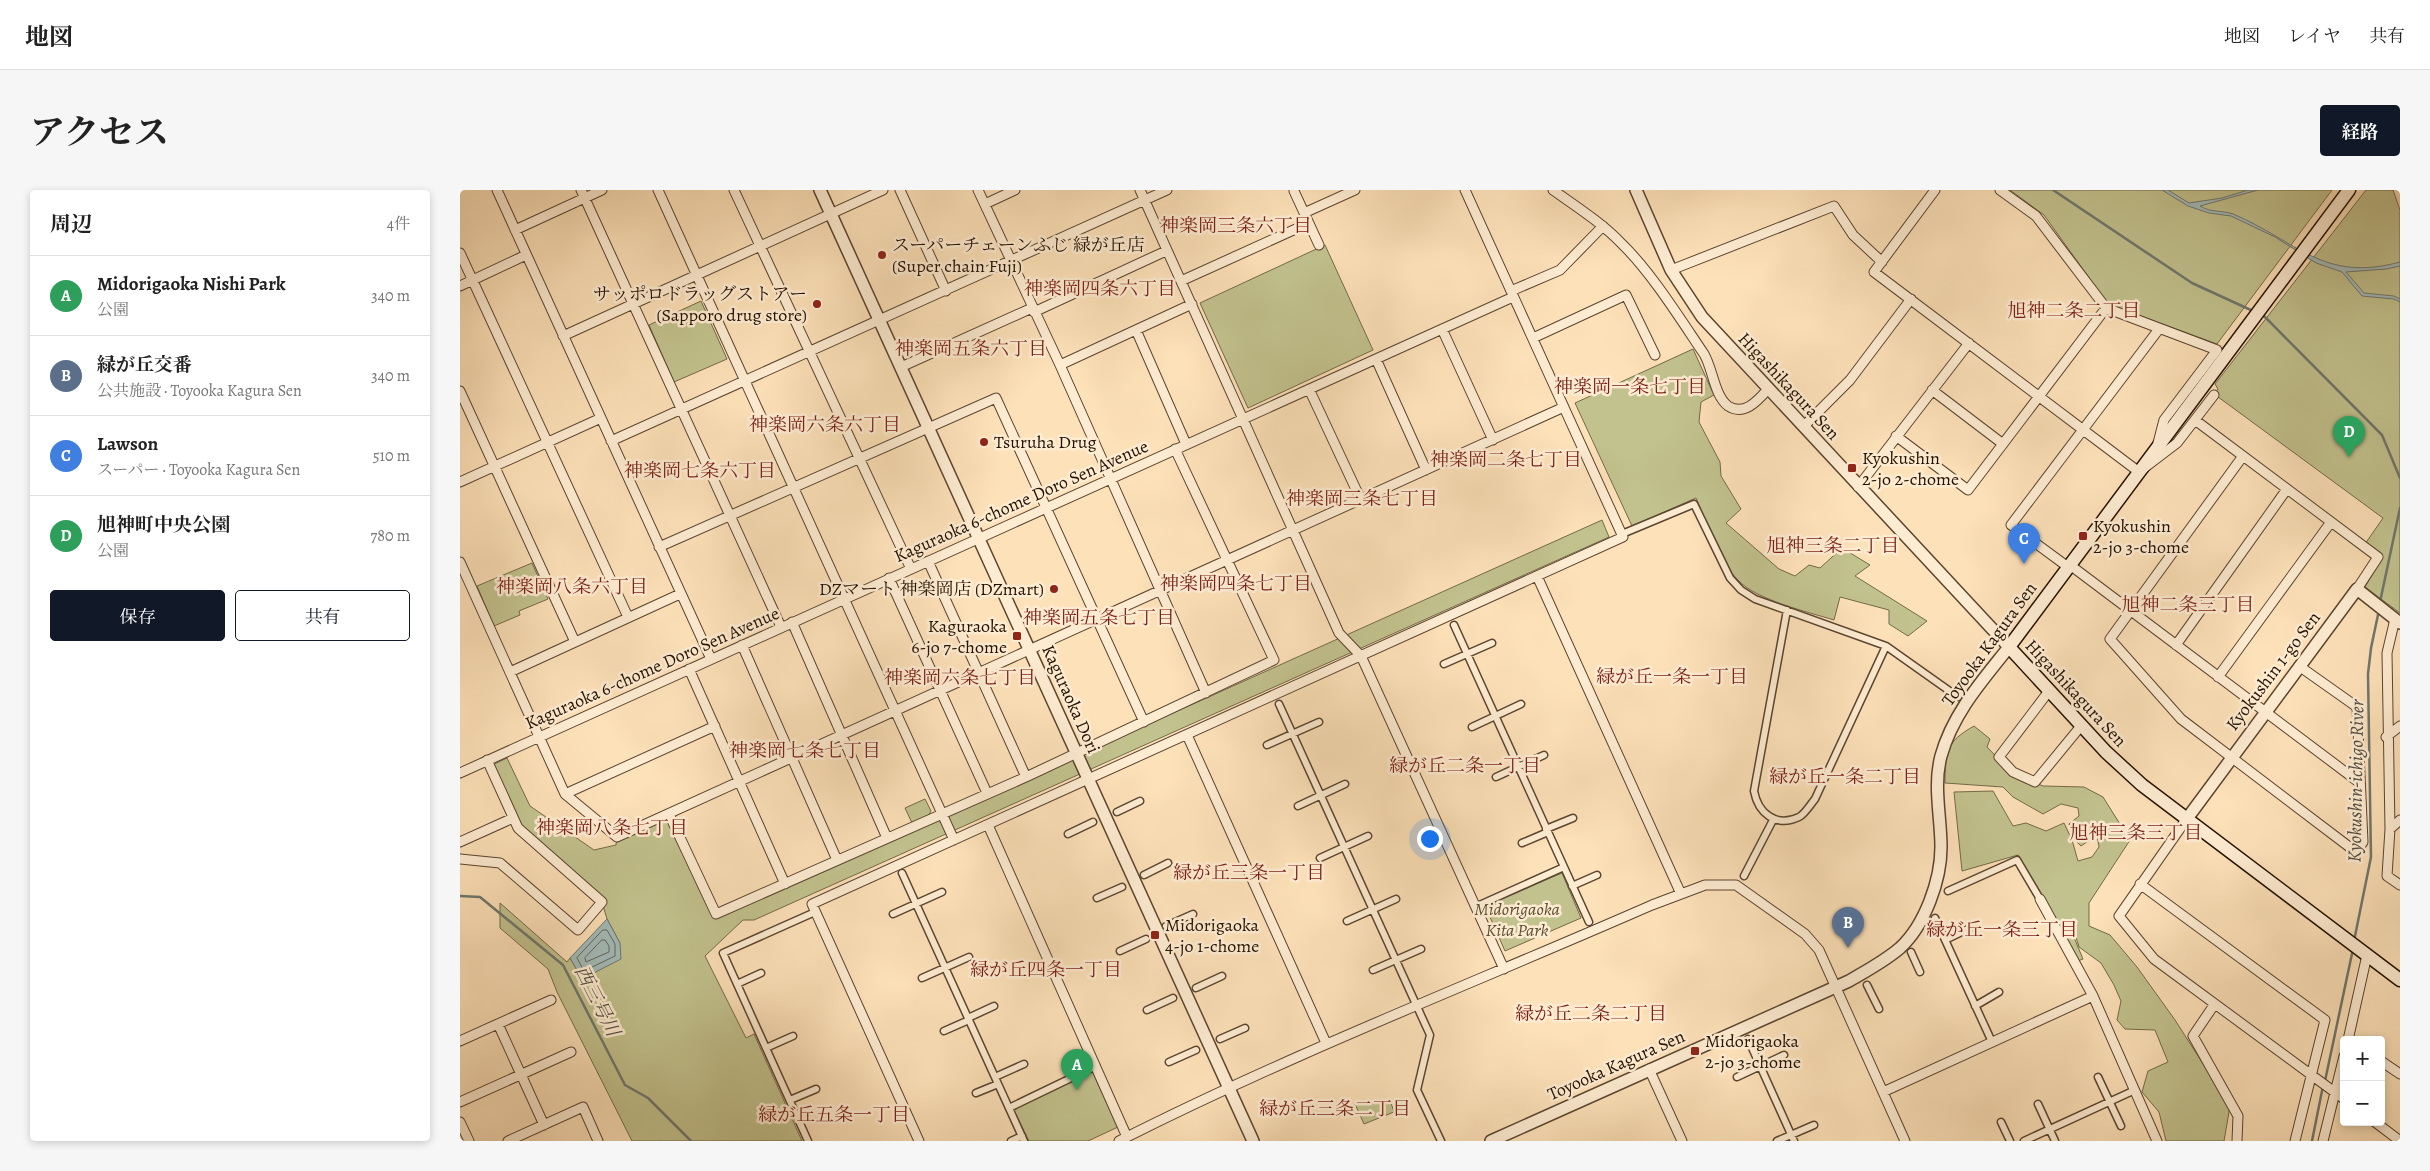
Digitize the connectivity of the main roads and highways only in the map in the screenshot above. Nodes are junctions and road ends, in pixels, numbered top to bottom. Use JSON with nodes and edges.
{"nodes":[{"id":1,"x":2349,"y":190,"type":"edge"},
{"id":2,"x":2009,"y":647,"type":"joint"},
{"id":3,"x":2400,"y":980,"type":"edge"}],
"edges":[{"from":1,"to":2,"type":"main road","name":"Toyooka Kagura Sen"},
{"from":2,"to":3,"type":"main road","name":"Higashikagura Sen"}]}
